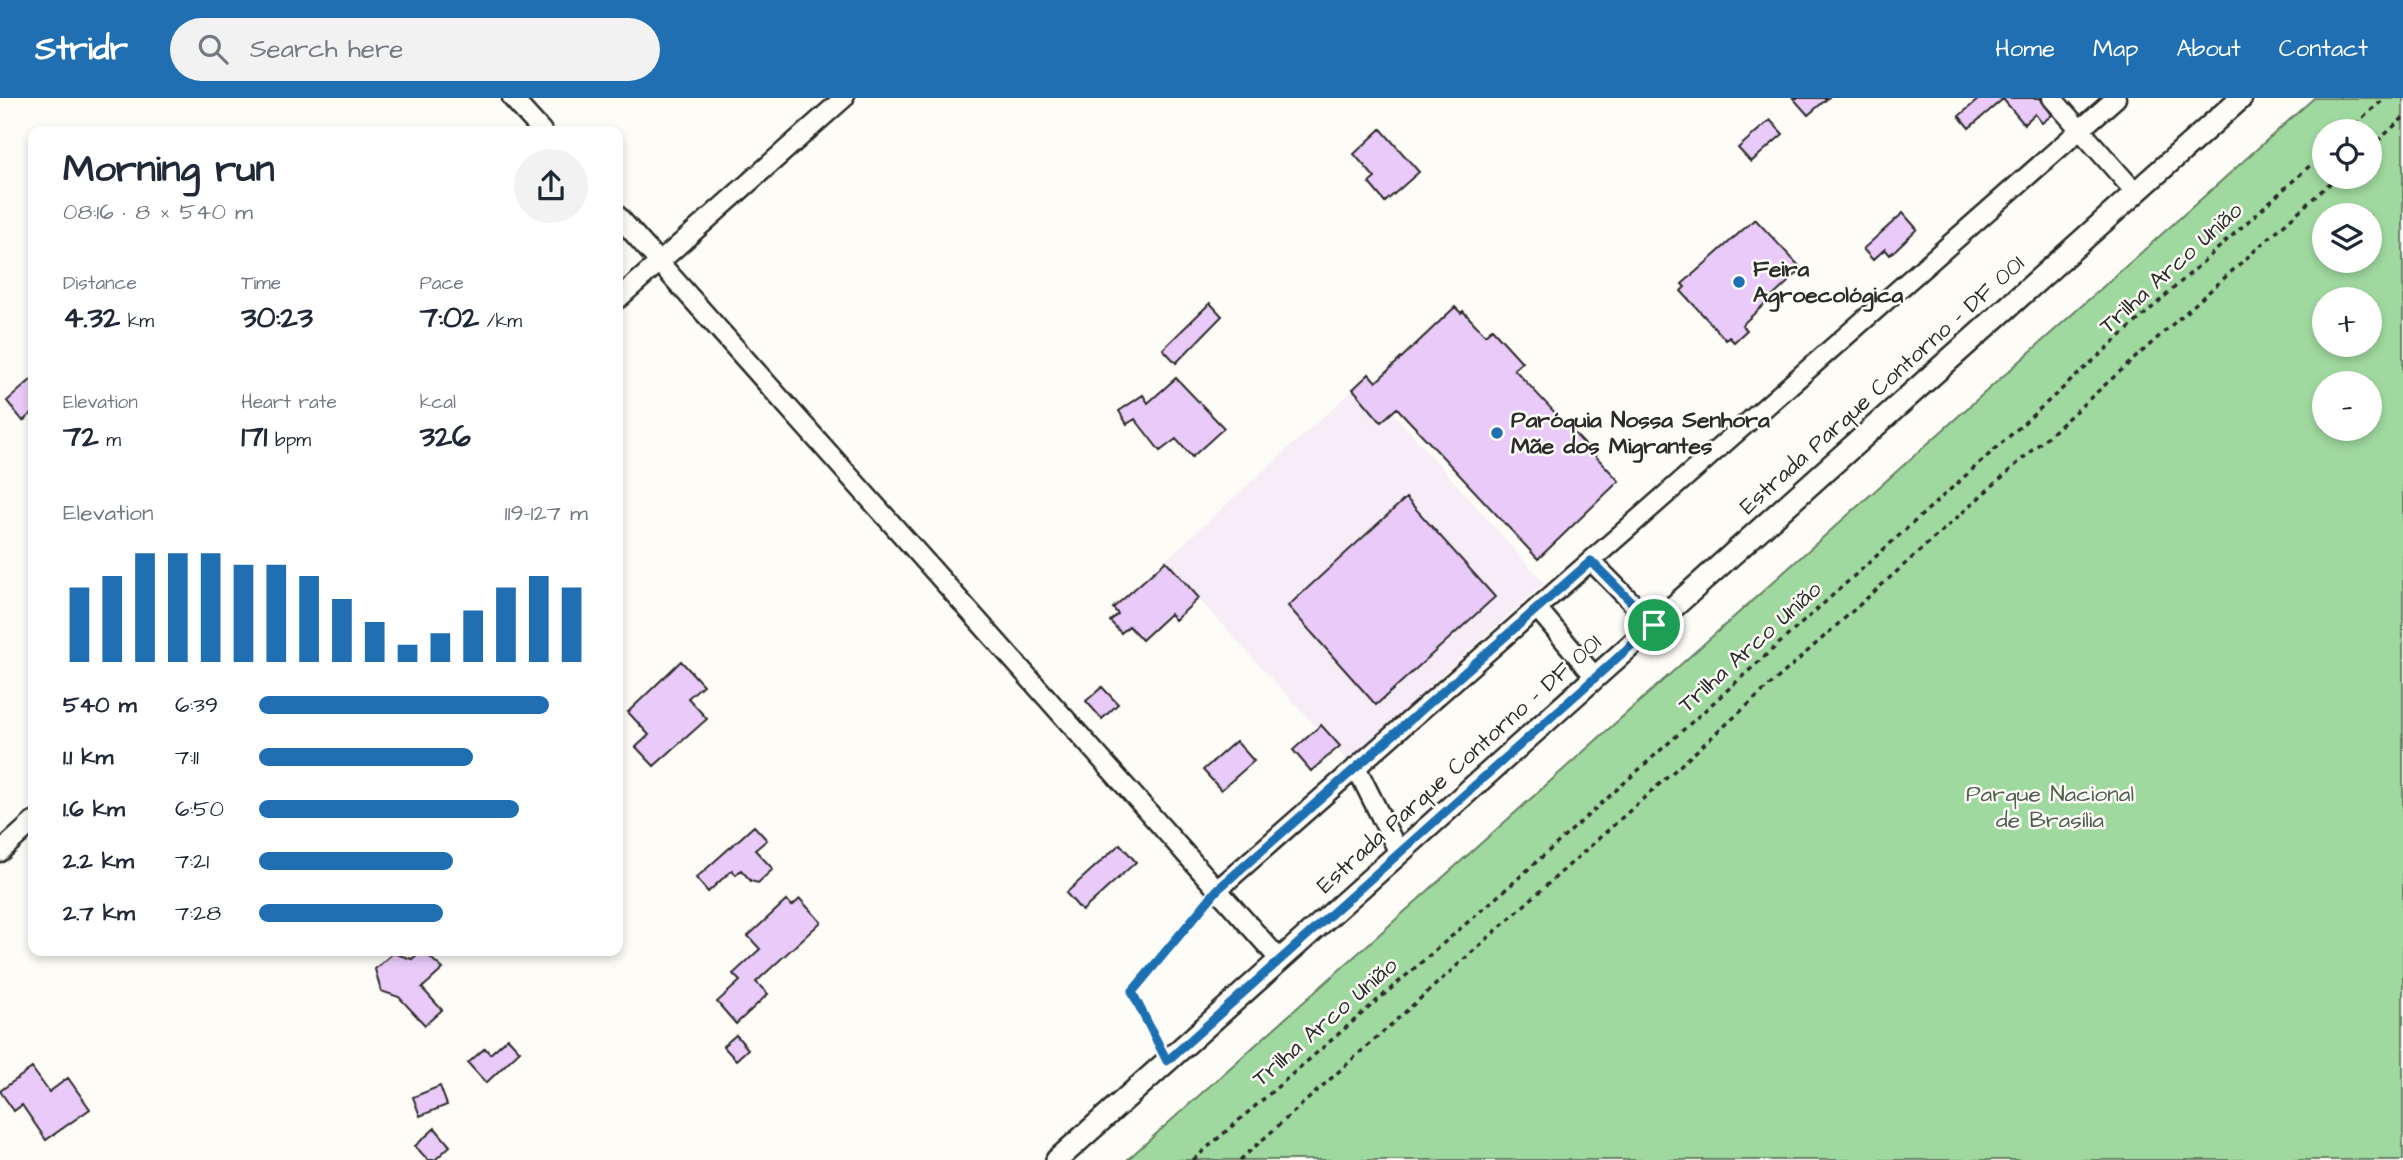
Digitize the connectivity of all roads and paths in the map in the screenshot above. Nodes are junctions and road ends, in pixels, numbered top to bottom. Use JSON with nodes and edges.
{"nodes":[{"id":1,"x":512,"y":98,"type":"edge"},
{"id":2,"x":844,"y":98,"type":"edge"},
{"id":3,"x":2052,"y":98,"type":"edge"},
{"id":4,"x":2116,"y":98,"type":"edge"},
{"id":5,"x":2241,"y":98,"type":"edge"},
{"id":6,"x":2385,"y":98,"type":"edge"},
{"id":7,"x":2403,"y":118,"type":"edge"},
{"id":8,"x":2361,"y":119,"type":"edge"},
{"id":9,"x":537,"y":126,"type":"edge"},
{"id":10,"x":2080,"y":130,"type":"junction"},
{"id":11,"x":2382,"y":137,"type":"edge"},
{"id":12,"x":2312,"y":164,"type":"edge"},
{"id":13,"x":2324,"y":189,"type":"edge"},
{"id":14,"x":2136,"y":193,"type":"junction"},
{"id":15,"x":623,"y":222,"type":"edge"},
{"id":16,"x":659,"y":262,"type":"junction"},
{"id":17,"x":623,"y":294,"type":"edge"},
{"id":18,"x":1591,"y":561,"type":"junction"},
{"id":19,"x":1537,"y":608,"type":"junction"},
{"id":20,"x":1654,"y":625,"type":"junction"},
{"id":21,"x":1595,"y":677,"type":"junction"},
{"id":22,"x":1356,"y":767,"type":"junction"},
{"id":23,"x":28,"y":827,"type":"edge"},
{"id":24,"x":0,"y":852,"type":"edge"},
{"id":25,"x":1399,"y":853,"type":"junction"},
{"id":26,"x":1217,"y":890,"type":"junction"},
{"id":27,"x":1280,"y":960,"type":"junction"},
{"id":28,"x":1167,"y":1061,"type":"junction"},
{"id":29,"x":1057,"y":1160,"type":"edge"},
{"id":30,"x":1193,"y":1160,"type":"edge"},
{"id":31,"x":1240,"y":1160,"type":"edge"}],
"edges":[{"from":1,"to":9,"type":"street"},
{"from":2,"to":16,"type":"street"},
{"from":3,"to":10,"type":"street"},
{"from":4,"to":10,"type":"street"},
{"from":5,"to":14,"type":"main road","name":"Estrada Parque Contorno - DF 001"},
{"from":6,"to":8,"type":"path"},
{"from":7,"to":11,"type":"path"},
{"from":10,"to":14,"type":"street"},
{"from":10,"to":18,"type":"street"},
{"from":12,"to":30,"type":"path","name":"Trilha Arco União"},
{"from":13,"to":31,"type":"path"},
{"from":14,"to":20,"type":"main road","name":"Estrada Parque Contorno - DF 001"},
{"from":15,"to":16,"type":"street"},
{"from":16,"to":17,"type":"street"},
{"from":16,"to":26,"type":"street"},
{"from":18,"to":19,"type":"street"},
{"from":18,"to":20,"type":"street"},
{"from":19,"to":21,"type":"street"},
{"from":19,"to":22,"type":"street"},
{"from":20,"to":21,"type":"main road","name":"Estrada Parque Contorno - DF 001"},
{"from":21,"to":25,"type":"main road","name":"Estrada Parque Contorno - DF 001"},
{"from":22,"to":25,"type":"street"},
{"from":22,"to":26,"type":"street"},
{"from":23,"to":24,"type":"street"},
{"from":25,"to":27,"type":"main road","name":"Estrada Parque Contorno - DF 001"},
{"from":26,"to":27,"type":"street"},
{"from":26,"to":28,"type":"path"},
{"from":27,"to":28,"type":"main road","name":"Estrada Parque Contorno - DF 001"},
{"from":28,"to":29,"type":"main road","name":"Estrada Parque Contorno - DF 001"}]}
